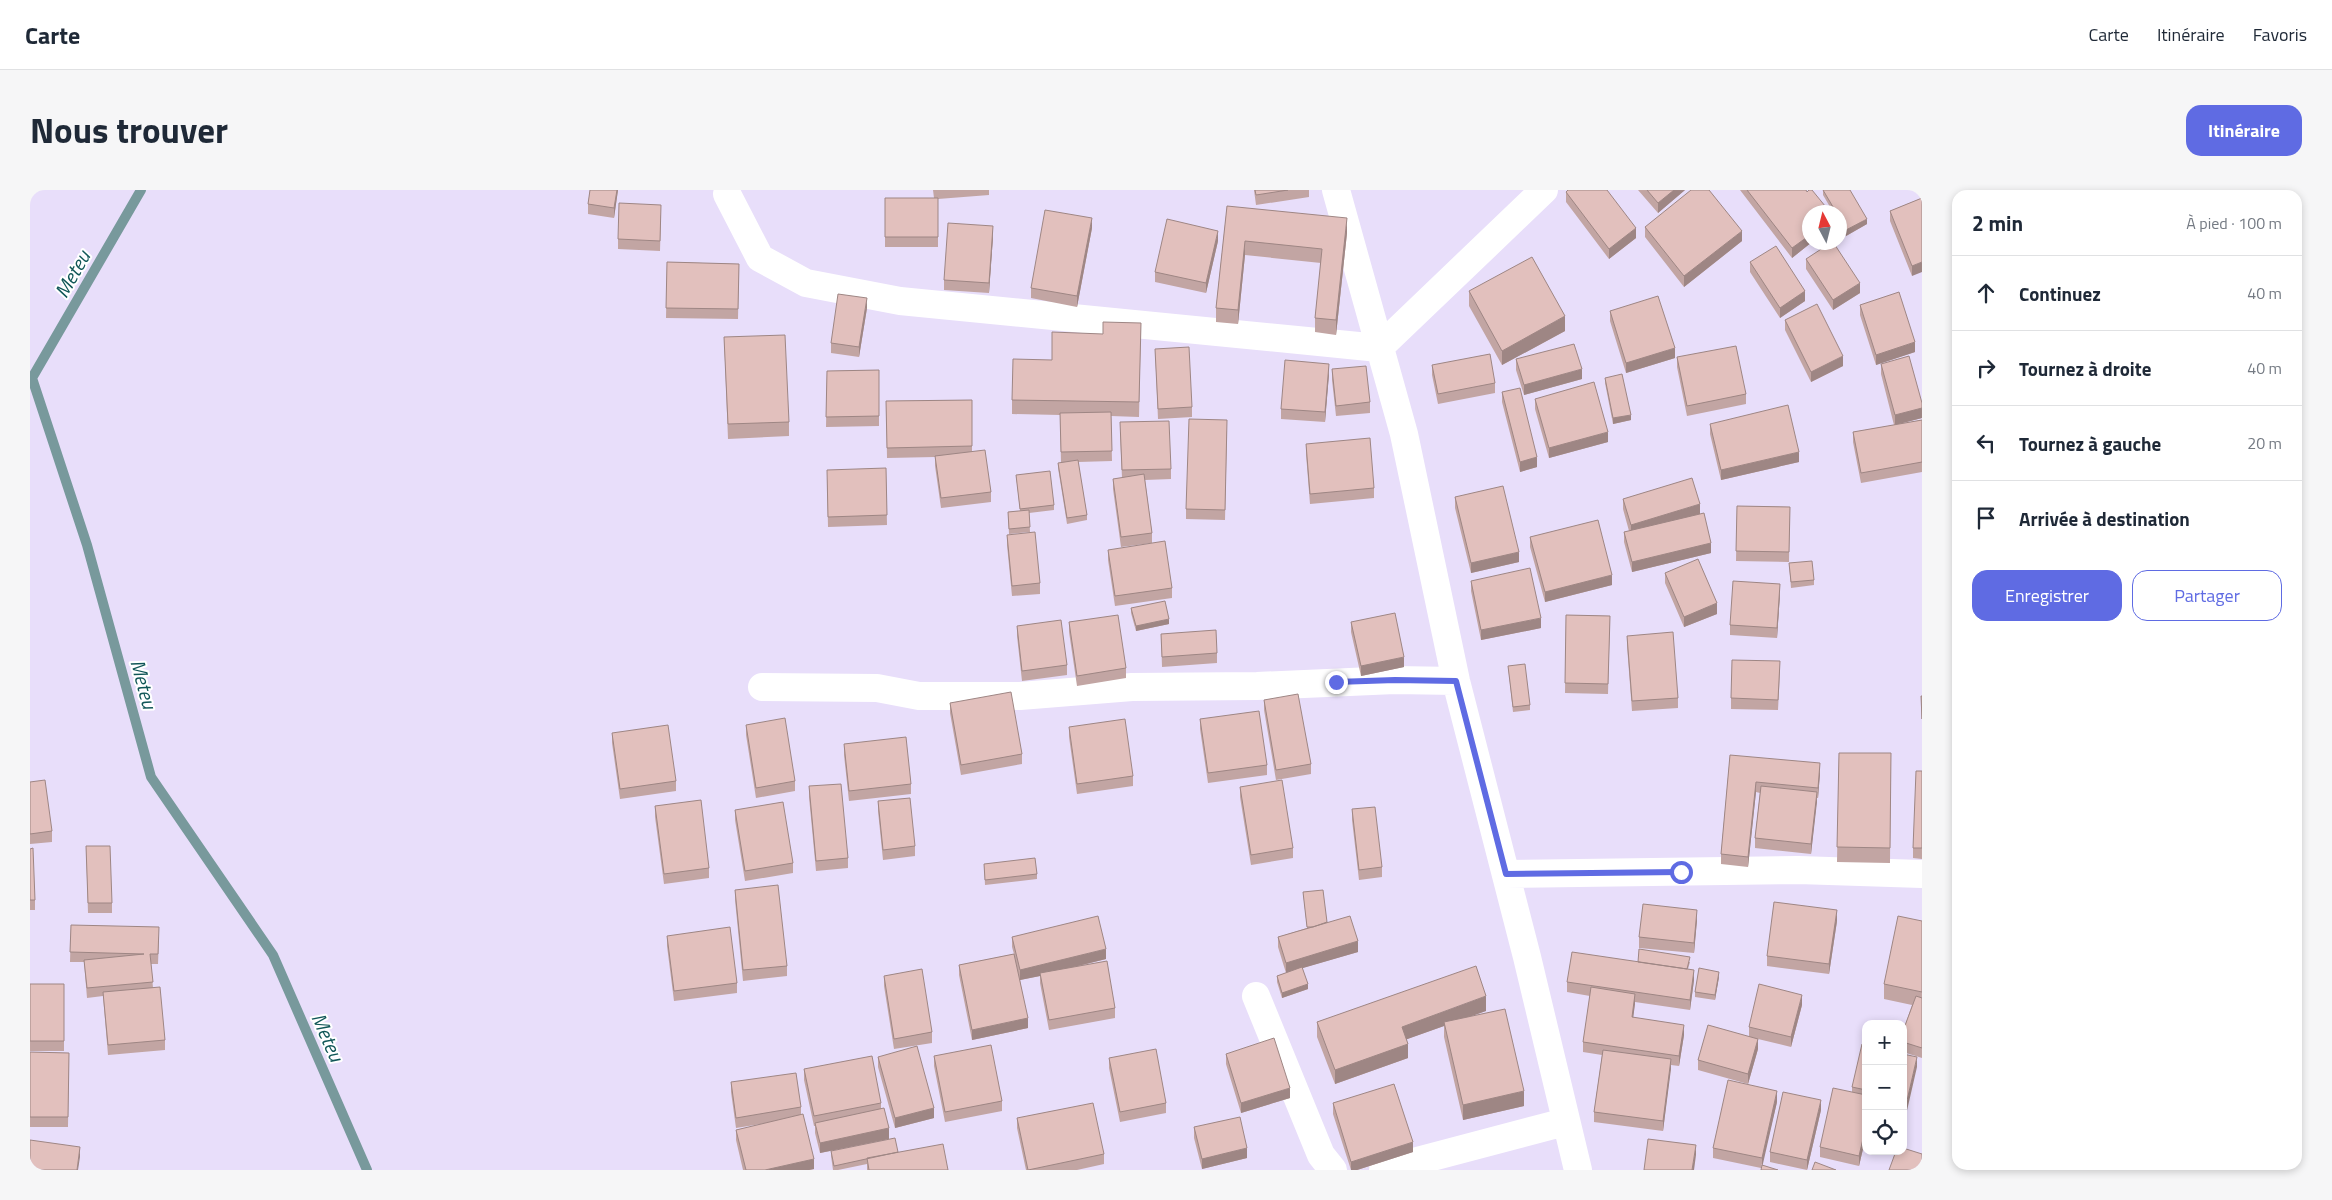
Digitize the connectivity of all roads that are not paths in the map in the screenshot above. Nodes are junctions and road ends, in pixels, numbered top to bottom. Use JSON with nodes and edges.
{"nodes":[{"id":1,"x":1336,"y":190,"type":"edge"},
{"id":2,"x":1544,"y":190,"type":"edge"},
{"id":3,"x":727,"y":194,"type":"dead end"},
{"id":4,"x":1379,"y":348,"type":"junction"},
{"id":5,"x":1456,"y":681,"type":"junction"},
{"id":6,"x":762,"y":687,"type":"dead end"},
{"id":7,"x":1506,"y":874,"type":"junction"},
{"id":8,"x":1922,"y":874,"type":"edge"},
{"id":9,"x":1256,"y":996,"type":"dead end"},
{"id":10,"x":1565,"y":1122,"type":"junction"},
{"id":11,"x":1333,"y":1170,"type":"edge"},
{"id":12,"x":1383,"y":1170,"type":"edge"},
{"id":13,"x":1578,"y":1170,"type":"edge"}],
"edges":[{"from":1,"to":4,"type":"street"},
{"from":2,"to":4,"type":"street"},
{"from":3,"to":4,"type":"street"},
{"from":4,"to":5,"type":"street"},
{"from":5,"to":6,"type":"street"},
{"from":5,"to":7,"type":"street"},
{"from":7,"to":8,"type":"street"},
{"from":7,"to":10,"type":"street"},
{"from":9,"to":11,"type":"street"},
{"from":10,"to":12,"type":"street"},
{"from":10,"to":13,"type":"street"}]}
